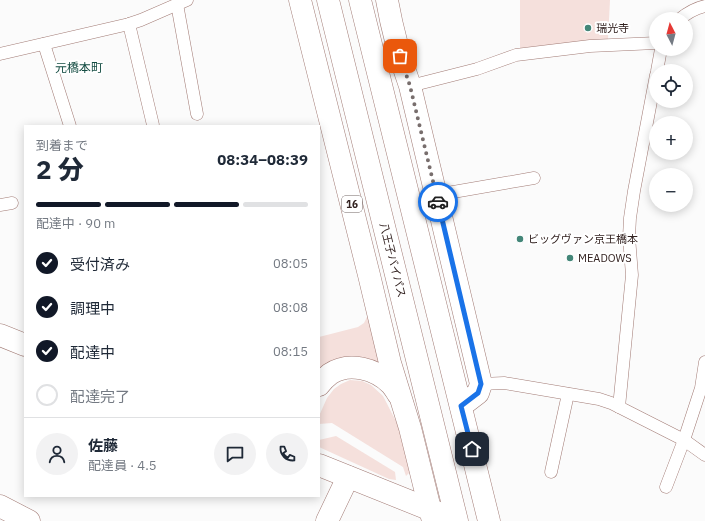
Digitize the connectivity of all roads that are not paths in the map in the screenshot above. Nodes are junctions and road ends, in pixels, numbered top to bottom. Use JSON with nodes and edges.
{"nodes":[{"id":1,"x":300,"y":0,"type":"edge"},
{"id":2,"x":328,"y":0,"type":"edge"},
{"id":3,"x":360,"y":0,"type":"edge"},
{"id":4,"x":387,"y":0,"type":"edge"},
{"id":5,"x":182,"y":2,"type":"edge"},
{"id":6,"x":705,"y":6,"type":"edge"},
{"id":7,"x":691,"y":12,"type":"edge"},
{"id":8,"x":129,"y":24,"type":"junction"},
{"id":9,"x":649,"y":43,"type":"edge"},
{"id":10,"x":44,"y":44,"type":"junction"},
{"id":11,"x":0,"y":54,"type":"edge"},
{"id":12,"x":410,"y":86,"type":"junction"},
{"id":13,"x":650,"y":108,"type":"edge"},
{"id":14,"x":356,"y":111,"type":"junction"},
{"id":15,"x":197,"y":114,"type":"dead end"},
{"id":16,"x":70,"y":125,"type":"edge"},
{"id":17,"x":153,"y":125,"type":"edge"},
{"id":18,"x":534,"y":178,"type":"dead end"},
{"id":19,"x":436,"y":195,"type":"junction"},
{"id":20,"x":12,"y":203,"type":"dead end"},
{"id":21,"x":0,"y":205,"type":"edge"},
{"id":22,"x":0,"y":335,"type":"edge"},
{"id":23,"x":24,"y":345,"type":"edge"},
{"id":24,"x":705,"y":362,"type":"edge"},
{"id":25,"x":320,"y":384,"type":"edge"},
{"id":26,"x":481,"y":384,"type":"junction"},
{"id":27,"x":568,"y":394,"type":"junction"},
{"id":28,"x":461,"y":406,"type":"junction"},
{"id":29,"x":619,"y":407,"type":"junction"},
{"id":30,"x":405,"y":408,"type":"junction"},
{"id":31,"x":684,"y":440,"type":"junction"},
{"id":32,"x":705,"y":455,"type":"edge"},
{"id":33,"x":320,"y":465,"type":"edge"},
{"id":34,"x":551,"y":472,"type":"dead end"},
{"id":35,"x":348,"y":477,"type":"junction"},
{"id":36,"x":666,"y":487,"type":"dead end"},
{"id":37,"x":0,"y":506,"type":"edge"},
{"id":38,"x":432,"y":515,"type":"edge"},
{"id":39,"x":458,"y":520,"type":"edge"},
{"id":40,"x":29,"y":521,"type":"edge"},
{"id":41,"x":327,"y":521,"type":"edge"},
{"id":42,"x":489,"y":521,"type":"edge"}],
"edges":[{"from":1,"to":30,"type":"main road","number":"16"},
{"from":2,"to":14,"type":"main road","name":"八王子バイパス","number":"16"},
{"from":3,"to":28,"type":"main road"},
{"from":4,"to":12,"type":"main road"},
{"from":5,"to":8,"type":"lane"},
{"from":5,"to":15,"type":"lane"},
{"from":6,"to":7,"type":"lane"},
{"from":8,"to":10,"type":"lane"},
{"from":8,"to":17,"type":"lane"},
{"from":9,"to":12,"type":"lane"},
{"from":10,"to":11,"type":"lane"},
{"from":10,"to":16,"type":"lane"},
{"from":12,"to":19,"type":"main road"},
{"from":13,"to":29,"type":"lane"},
{"from":14,"to":30,"type":"main road","number":"16"},
{"from":14,"to":39,"type":"main road","name":"八王子バイパス","number":"16"},
{"from":18,"to":19,"type":"lane"},
{"from":19,"to":26,"type":"main road"},
{"from":20,"to":21,"type":"lane"},
{"from":22,"to":23,"type":"main road"},
{"from":24,"to":31,"type":"lane"},
{"from":25,"to":30,"type":"main road","number":"16"},
{"from":26,"to":27,"type":"lane"},
{"from":26,"to":28,"type":"main road"},
{"from":27,"to":29,"type":"lane"},
{"from":27,"to":34,"type":"lane"},
{"from":28,"to":42,"type":"main road"},
{"from":29,"to":31,"type":"lane"},
{"from":30,"to":38,"type":"main road","number":"16"},
{"from":31,"to":32,"type":"lane"},
{"from":31,"to":36,"type":"lane"},
{"from":33,"to":35,"type":"main road","number":"16"},
{"from":35,"to":38,"type":"main road","number":"16"},
{"from":35,"to":41,"type":"main road"},
{"from":37,"to":40,"type":"main road"},
{"from":38,"to":39,"type":"main road","number":"16"}]}
